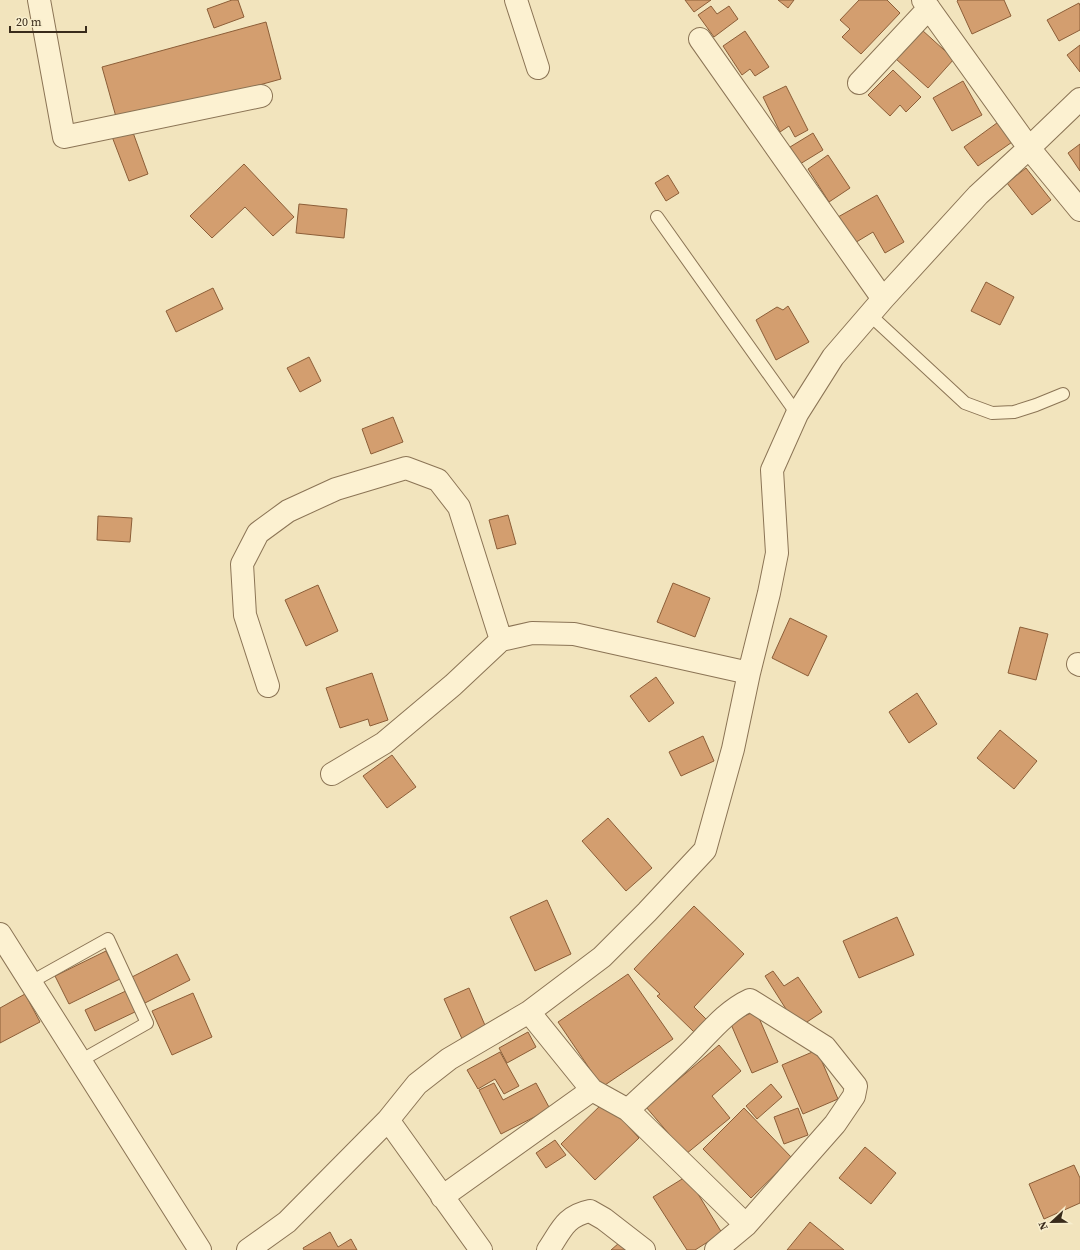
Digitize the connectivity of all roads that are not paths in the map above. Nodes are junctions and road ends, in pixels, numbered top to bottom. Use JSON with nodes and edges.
{"nodes":[{"id":1,"x":39,"y":0,"type":"edge"},
{"id":2,"x":516,"y":0,"type":"edge"},
{"id":3,"x":926,"y":4,"type":"edge"},
{"id":4,"x":700,"y":39,"type":"dead end"},
{"id":5,"x":538,"y":68,"type":"dead end"},
{"id":6,"x":859,"y":83,"type":"dead end"},
{"id":7,"x":261,"y":96,"type":"dead end"},
{"id":8,"x":1080,"y":99,"type":"edge"},
{"id":9,"x":1029,"y":148,"type":"junction"},
{"id":10,"x":1080,"y":210,"type":"edge"},
{"id":11,"x":657,"y":217,"type":"dead end"},
{"id":12,"x":876,"y":307,"type":"junction"},
{"id":13,"x":1063,"y":394,"type":"dead end"},
{"id":14,"x":797,"y":414,"type":"junction"},
{"id":15,"x":501,"y":640,"type":"junction"},
{"id":16,"x":749,"y":673,"type":"junction"},
{"id":17,"x":268,"y":686,"type":"dead end"},
{"id":18,"x":332,"y":774,"type":"dead end"},
{"id":19,"x":0,"y":934,"type":"edge"},
{"id":20,"x":31,"y":982,"type":"junction"},
{"id":21,"x":530,"y":1012,"type":"junction"},
{"id":22,"x":80,"y":1061,"type":"junction"},
{"id":23,"x":592,"y":1090,"type":"junction"},
{"id":24,"x":628,"y":1110,"type":"junction"},
{"id":25,"x":388,"y":1120,"type":"junction"},
{"id":26,"x":442,"y":1197,"type":"junction"},
{"id":27,"x":746,"y":1226,"type":"junction"},
{"id":28,"x":200,"y":1250,"type":"edge"},
{"id":29,"x":248,"y":1250,"type":"edge"},
{"id":30,"x":481,"y":1250,"type":"edge"},
{"id":31,"x":548,"y":1250,"type":"edge"},
{"id":32,"x":644,"y":1250,"type":"edge"},
{"id":33,"x":716,"y":1250,"type":"edge"}],
"edges":[{"from":1,"to":7,"type":"street"},
{"from":2,"to":5,"type":"street"},
{"from":3,"to":6,"type":"street"},
{"from":3,"to":9,"type":"street"},
{"from":4,"to":12,"type":"street"},
{"from":8,"to":9,"type":"street"},
{"from":9,"to":10,"type":"street"},
{"from":9,"to":12,"type":"street"},
{"from":11,"to":14,"type":"lane"},
{"from":12,"to":13,"type":"lane"},
{"from":12,"to":14,"type":"street"},
{"from":14,"to":16,"type":"street"},
{"from":15,"to":16,"type":"street"},
{"from":15,"to":17,"type":"street"},
{"from":15,"to":18,"type":"street"},
{"from":16,"to":21,"type":"street"},
{"from":19,"to":20,"type":"street"},
{"from":20,"to":22,"type":"street"},
{"from":20,"to":22,"type":"lane"},
{"from":21,"to":23,"type":"street"},
{"from":21,"to":25,"type":"street"},
{"from":22,"to":28,"type":"street"},
{"from":23,"to":24,"type":"street"},
{"from":23,"to":26,"type":"street"},
{"from":24,"to":27,"type":"street"},
{"from":24,"to":27,"type":"street"},
{"from":25,"to":26,"type":"street"},
{"from":25,"to":29,"type":"street"},
{"from":26,"to":30,"type":"street"},
{"from":27,"to":33,"type":"street"},
{"from":31,"to":32,"type":"street"}]}
